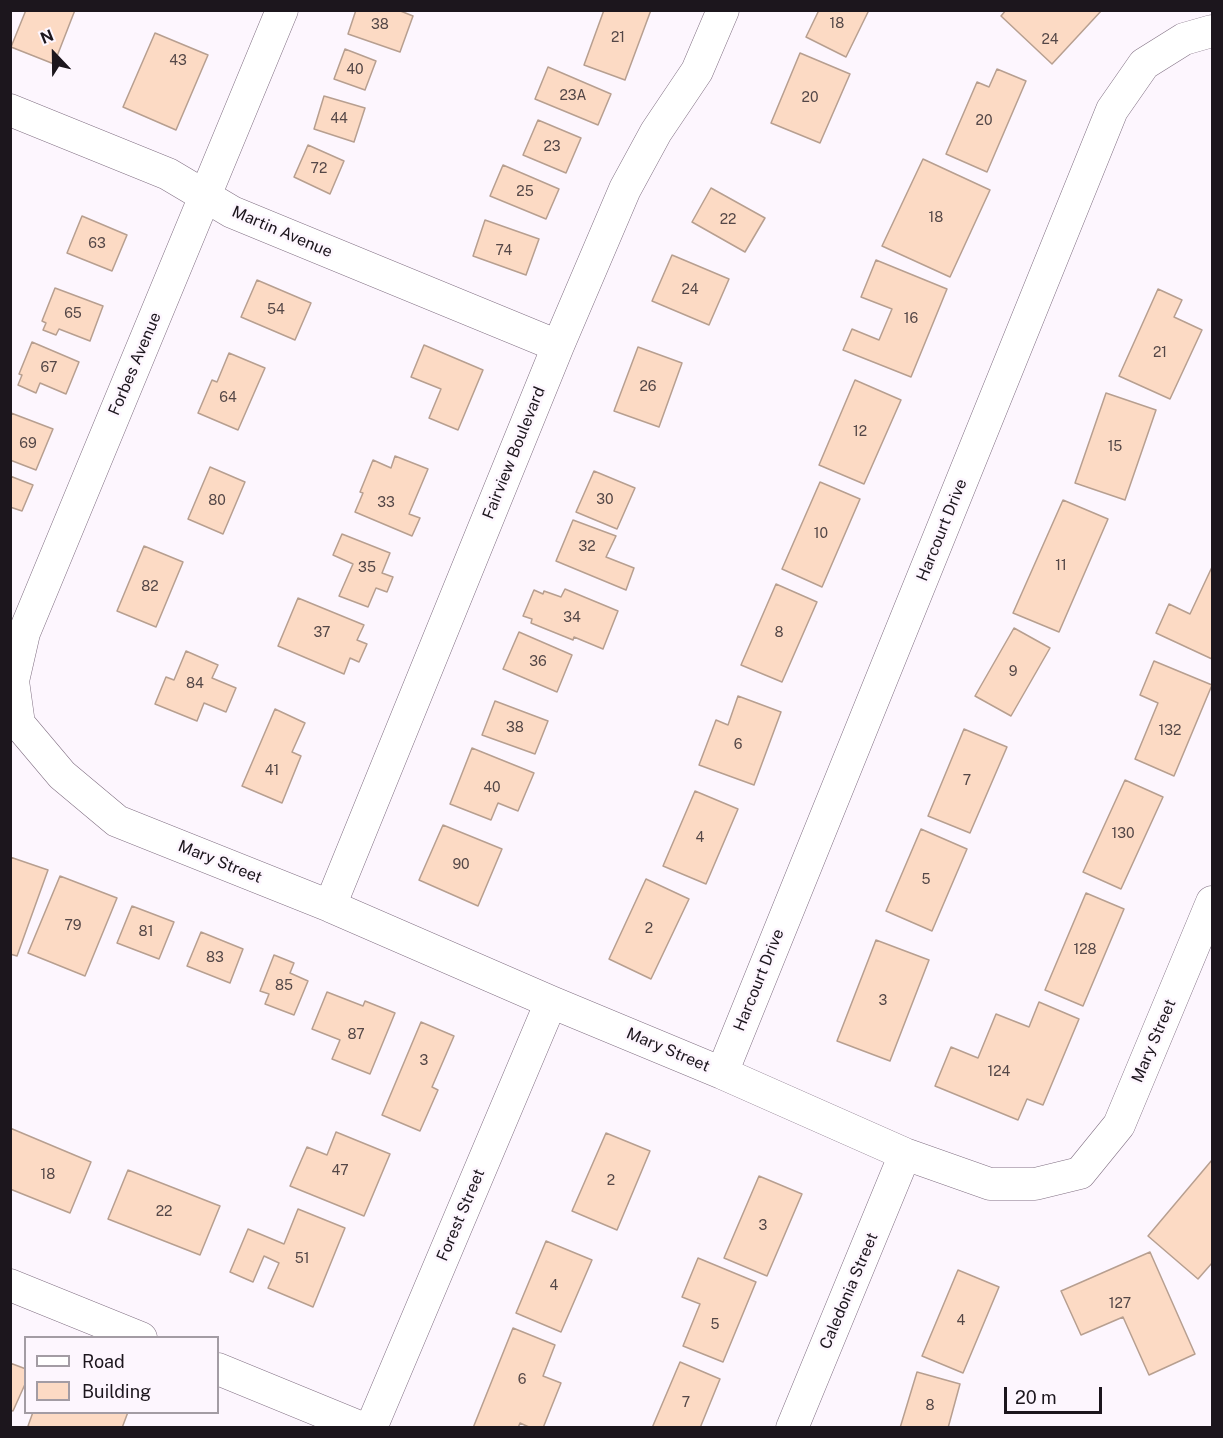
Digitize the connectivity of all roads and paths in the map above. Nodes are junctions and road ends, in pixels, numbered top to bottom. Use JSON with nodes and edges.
{"nodes":[{"id":1,"x":282,"y":10,"type":"edge"},
{"id":2,"x":723,"y":10,"type":"edge"},
{"id":3,"x":1212,"y":31,"type":"edge"},
{"id":4,"x":10,"y":110,"type":"edge"},
{"id":5,"x":205,"y":196,"type":"junction"},
{"id":6,"x":558,"y":346,"type":"junction"},
{"id":7,"x":15,"y":722,"type":"edge"},
{"id":8,"x":1212,"y":902,"type":"edge"},
{"id":9,"x":330,"y":906,"type":"junction"},
{"id":10,"x":552,"y":1002,"type":"junction"},
{"id":11,"x":722,"y":1073,"type":"junction"},
{"id":12,"x":905,"y":1154,"type":"junction"},
{"id":13,"x":10,"y":1285,"type":"edge"},
{"id":14,"x":136,"y":1336,"type":"edge"},
{"id":15,"x":219,"y":1369,"type":"edge"},
{"id":16,"x":362,"y":1428,"type":"edge"},
{"id":17,"x":371,"y":1428,"type":"edge"},
{"id":18,"x":792,"y":1428,"type":"edge"}],
"edges":[{"from":1,"to":5,"type":"street","name":"Forbes Avenue"},
{"from":2,"to":6,"type":"street","name":"Fairview Boulevard"},
{"from":3,"to":11,"type":"street","name":"Harcourt Drive"},
{"from":4,"to":5,"type":"street","name":"Martin Avenue"},
{"from":5,"to":6,"type":"street","name":"Martin Avenue"},
{"from":5,"to":7,"type":"street","name":"Forbes Avenue"},
{"from":6,"to":9,"type":"street","name":"Fairview Boulevard"},
{"from":7,"to":9,"type":"street","name":"Mary Street"},
{"from":8,"to":12,"type":"street","name":"Mary Street"},
{"from":9,"to":10,"type":"street","name":"Mary Street"},
{"from":10,"to":11,"type":"street","name":"Mary Street"},
{"from":10,"to":17,"type":"street","name":"Forest Street"},
{"from":11,"to":12,"type":"street","name":"Mary Street"},
{"from":12,"to":18,"type":"street","name":"Caledonia Street"},
{"from":13,"to":14,"type":"street"},
{"from":15,"to":16,"type":"street"}]}
